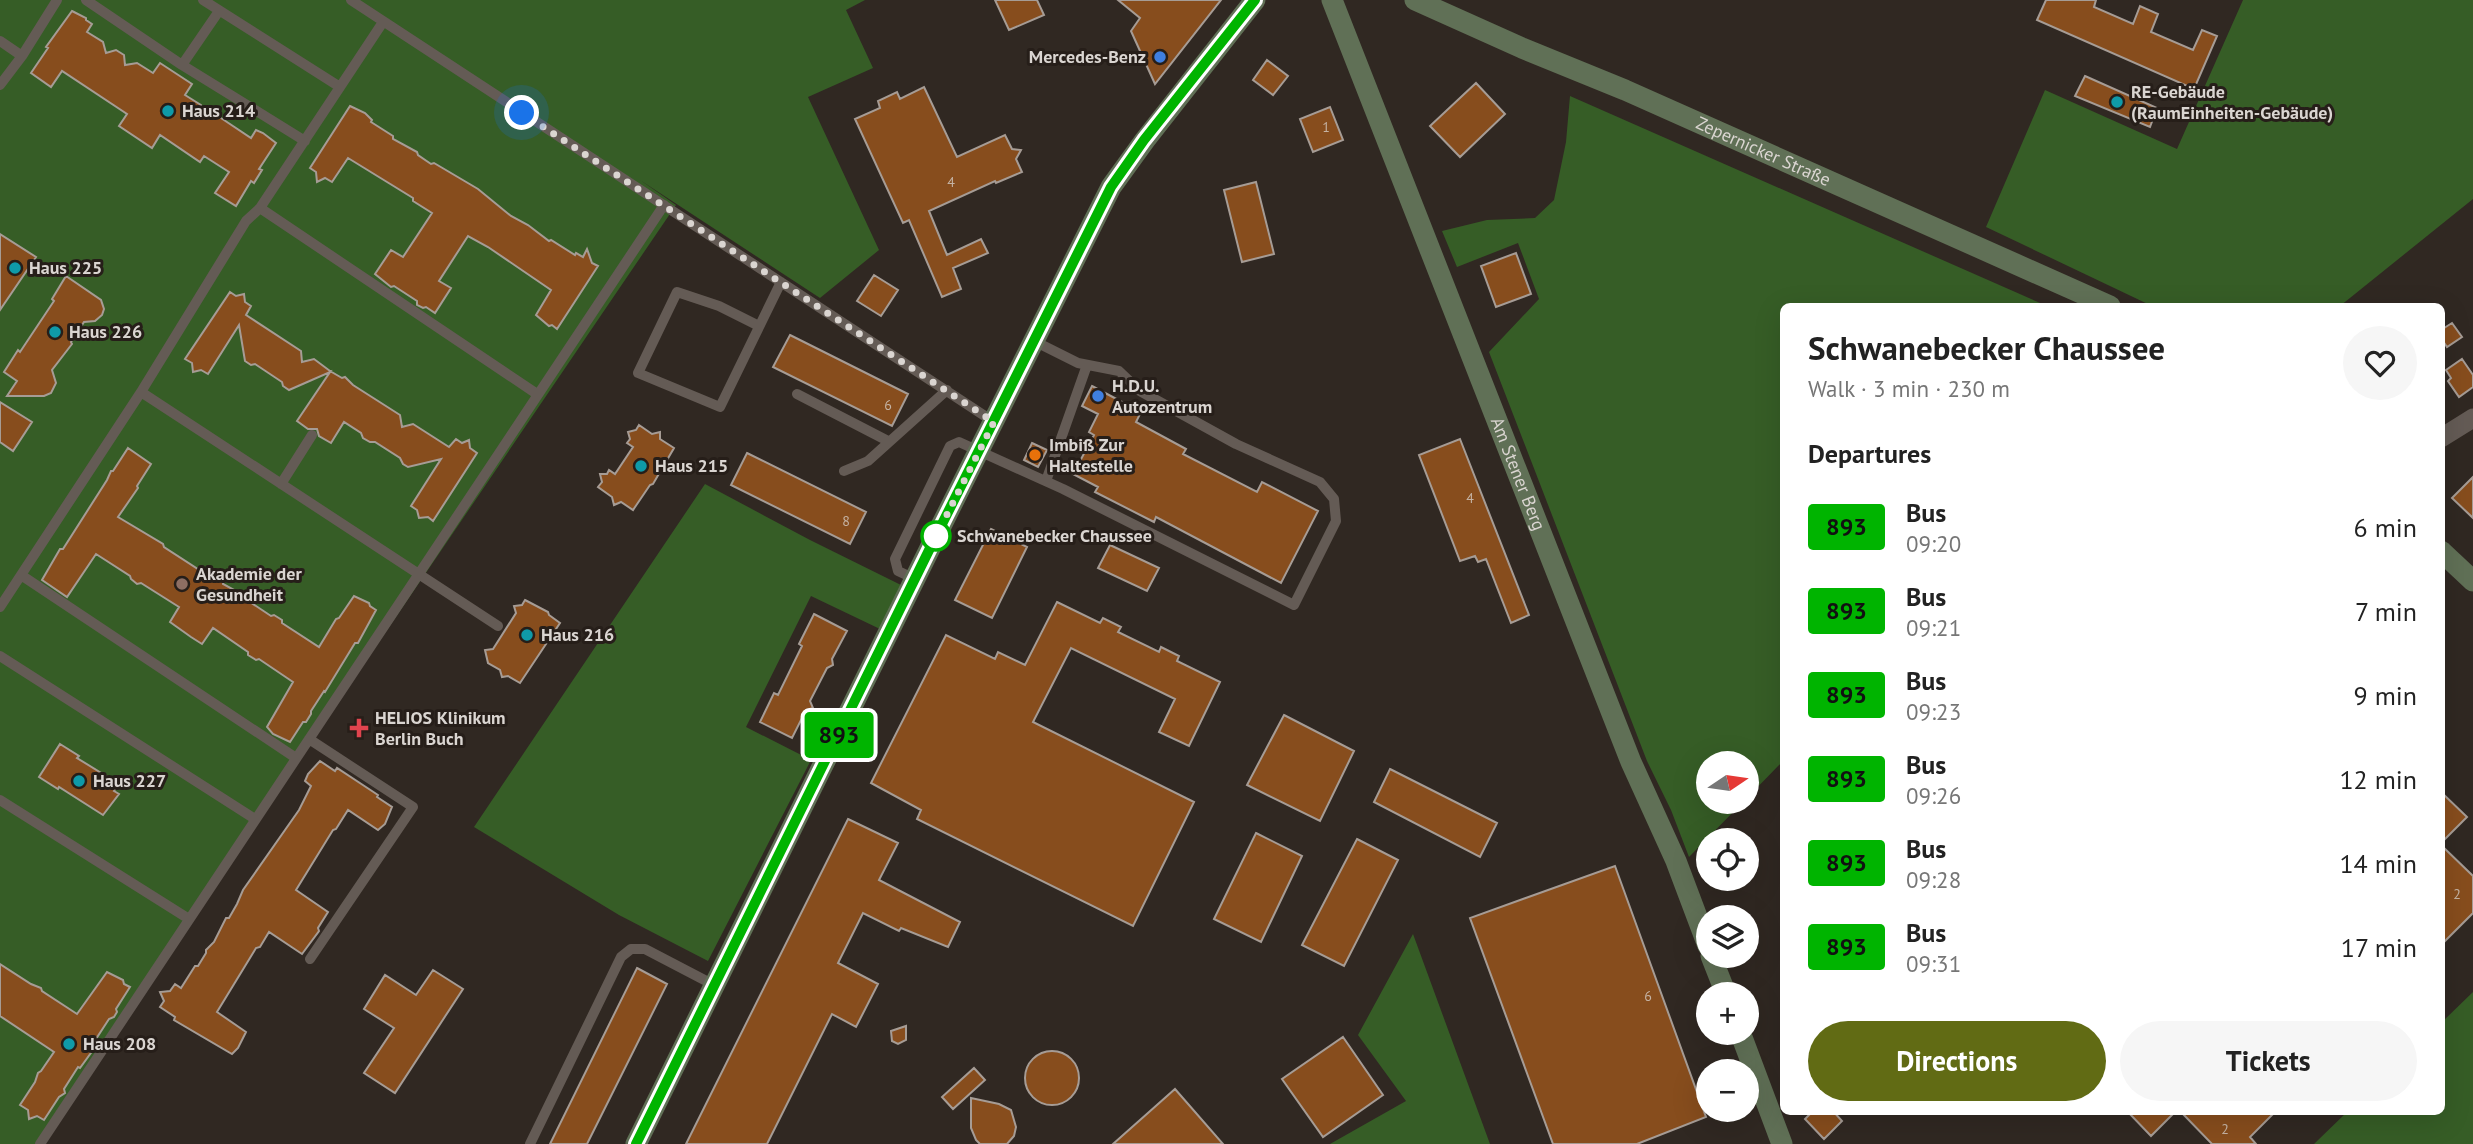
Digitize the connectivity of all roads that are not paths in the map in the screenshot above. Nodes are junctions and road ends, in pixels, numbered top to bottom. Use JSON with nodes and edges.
{"nodes":[{"id":1,"x":57,"y":0,"type":"edge"},
{"id":2,"x":86,"y":0,"type":"edge"},
{"id":3,"x":203,"y":0,"type":"edge"},
{"id":4,"x":351,"y":0,"type":"edge"},
{"id":5,"x":1255,"y":0,"type":"edge"},
{"id":6,"x":1332,"y":0,"type":"edge"},
{"id":7,"x":1415,"y":0,"type":"edge"},
{"id":8,"x":219,"y":11,"type":"junction"},
{"id":9,"x":383,"y":22,"type":"junction"},
{"id":10,"x":0,"y":41,"type":"edge"},
{"id":11,"x":22,"y":55,"type":"junction"},
{"id":12,"x":182,"y":65,"type":"junction"},
{"id":13,"x":0,"y":85,"type":"edge"},
{"id":14,"x":340,"y":87,"type":"junction"},
{"id":15,"x":305,"y":141,"type":"junction"},
{"id":16,"x":664,"y":205,"type":"junction"},
{"id":17,"x":260,"y":208,"type":"junction"},
{"id":18,"x":781,"y":282,"type":"junction"},
{"id":19,"x":2103,"y":303,"type":"edge"},
{"id":20,"x":759,"y":326,"type":"junction"},
{"id":21,"x":1034,"y":341,"type":"junction"},
{"id":22,"x":1087,"y":365,"type":"junction"},
{"id":23,"x":947,"y":390,"type":"junction"},
{"id":24,"x":141,"y":392,"type":"junction"},
{"id":25,"x":537,"y":394,"type":"junction"},
{"id":26,"x":797,"y":394,"type":"dead end"},
{"id":27,"x":2473,"y":418,"type":"edge"},
{"id":28,"x":994,"y":422,"type":"junction"},
{"id":29,"x":312,"y":435,"type":"dead end"},
{"id":30,"x":2445,"y":436,"type":"edge"},
{"id":31,"x":888,"y":441,"type":"junction"},
{"id":32,"x":979,"y":451,"type":"junction"},
{"id":33,"x":844,"y":471,"type":"dead end"},
{"id":34,"x":1046,"y":481,"type":"junction"},
{"id":35,"x":281,"y":484,"type":"junction"},
{"id":36,"x":2445,"y":555,"type":"edge"},
{"id":37,"x":21,"y":575,"type":"junction"},
{"id":38,"x":420,"y":575,"type":"junction"},
{"id":39,"x":2473,"y":581,"type":"edge"},
{"id":40,"x":0,"y":607,"type":"edge"},
{"id":41,"x":498,"y":626,"type":"dead end"},
{"id":42,"x":0,"y":656,"type":"edge"},
{"id":43,"x":309,"y":739,"type":"junction"},
{"id":44,"x":296,"y":758,"type":"junction"},
{"id":45,"x":0,"y":800,"type":"edge"},
{"id":46,"x":255,"y":820,"type":"junction"},
{"id":47,"x":1696,"y":914,"type":"edge"},
{"id":48,"x":189,"y":919,"type":"junction"},
{"id":49,"x":310,"y":959,"type":"dead end"},
{"id":50,"x":714,"y":985,"type":"junction"},
{"id":51,"x":1745,"y":1045,"type":"edge"},
{"id":52,"x":40,"y":1144,"type":"edge"},
{"id":53,"x":530,"y":1144,"type":"edge"},
{"id":54,"x":636,"y":1144,"type":"edge"},
{"id":55,"x":1782,"y":1144,"type":"edge"}],
"edges":[{"from":1,"to":11,"type":"lane"},
{"from":2,"to":12,"type":"lane"},
{"from":3,"to":8,"type":"lane"},
{"from":4,"to":9,"type":"lane"},
{"from":5,"to":21,"type":"main road"},
{"from":6,"to":47,"type":"main road","name":"Am Stener Berg"},
{"from":7,"to":19,"type":"main road","name":"Zepernicker Straße"},
{"from":8,"to":12,"type":"lane"},
{"from":8,"to":14,"type":"lane"},
{"from":9,"to":14,"type":"lane"},
{"from":9,"to":16,"type":"lane"},
{"from":10,"to":11,"type":"lane"},
{"from":11,"to":13,"type":"lane"},
{"from":12,"to":15,"type":"lane"},
{"from":14,"to":15,"type":"lane"},
{"from":15,"to":17,"type":"lane"},
{"from":16,"to":18,"type":"lane"},
{"from":16,"to":25,"type":"lane"},
{"from":17,"to":24,"type":"lane"},
{"from":17,"to":25,"type":"lane"},
{"from":18,"to":20,"type":"lane"},
{"from":18,"to":23,"type":"lane"},
{"from":20,"to":20,"type":"lane"},
{"from":21,"to":22,"type":"lane"},
{"from":21,"to":28,"type":"main road"},
{"from":22,"to":34,"type":"lane"},
{"from":22,"to":34,"type":"lane"},
{"from":23,"to":28,"type":"lane"},
{"from":23,"to":31,"type":"lane"},
{"from":24,"to":35,"type":"lane"},
{"from":24,"to":37,"type":"lane"},
{"from":25,"to":38,"type":"lane"},
{"from":26,"to":31,"type":"lane"},
{"from":27,"to":30,"type":"street"},
{"from":28,"to":32,"type":"main road"},
{"from":29,"to":35,"type":"lane"},
{"from":31,"to":33,"type":"lane"},
{"from":32,"to":34,"type":"lane"},
{"from":32,"to":50,"type":"main road"},
{"from":35,"to":38,"type":"lane"},
{"from":36,"to":39,"type":"main road"},
{"from":37,"to":40,"type":"lane"},
{"from":37,"to":44,"type":"lane"},
{"from":38,"to":41,"type":"lane"},
{"from":38,"to":43,"type":"lane"},
{"from":42,"to":46,"type":"lane"},
{"from":43,"to":44,"type":"lane"},
{"from":43,"to":49,"type":"lane"},
{"from":44,"to":46,"type":"lane"},
{"from":45,"to":48,"type":"lane"},
{"from":46,"to":48,"type":"lane"},
{"from":48,"to":52,"type":"lane"},
{"from":50,"to":53,"type":"lane"},
{"from":50,"to":54,"type":"main road"},
{"from":51,"to":55,"type":"main road"}]}
